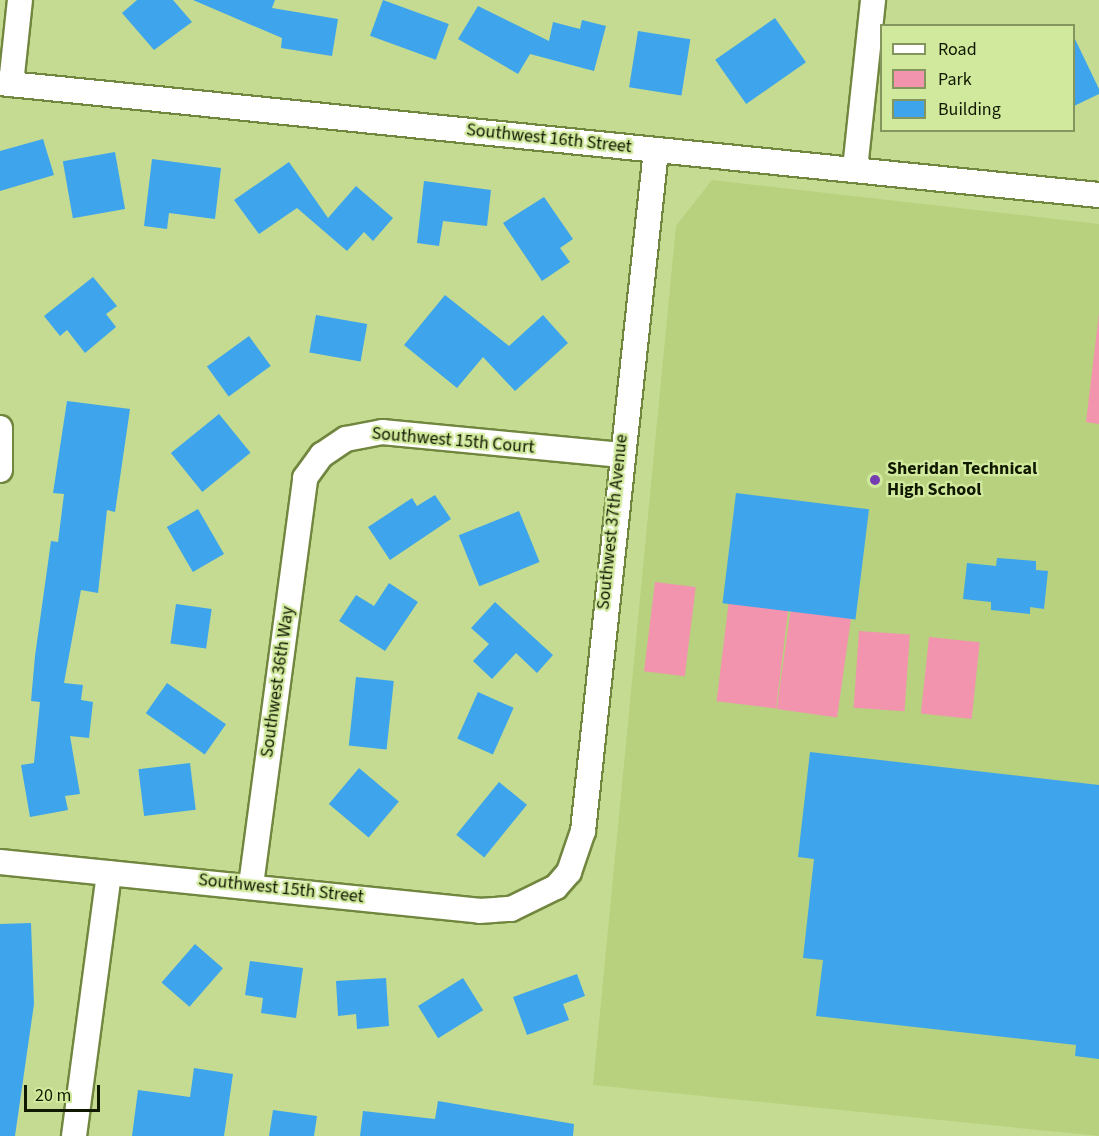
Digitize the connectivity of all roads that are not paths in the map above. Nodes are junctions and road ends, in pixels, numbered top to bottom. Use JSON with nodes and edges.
{"nodes":[{"id":1,"x":20,"y":0,"type":"edge"},
{"id":2,"x":873,"y":0,"type":"edge"},
{"id":3,"x":6,"y":84,"type":"edge"},
{"id":4,"x":656,"y":150,"type":"junction"},
{"id":5,"x":855,"y":169,"type":"junction"},
{"id":6,"x":1099,"y":195,"type":"edge"},
{"id":7,"x":0,"y":428,"type":"edge"},
{"id":8,"x":619,"y":455,"type":"junction"},
{"id":9,"x":0,"y":470,"type":"edge"},
{"id":10,"x":305,"y":478,"type":"joint"},
{"id":11,"x":0,"y":862,"type":"edge"},
{"id":12,"x":109,"y":873,"type":"junction"},
{"id":13,"x":250,"y":885,"type":"junction"},
{"id":14,"x":556,"y":886,"type":"joint"},
{"id":15,"x":74,"y":1136,"type":"edge"}],
"edges":[{"from":1,"to":3,"type":"street"},
{"from":2,"to":5,"type":"street"},
{"from":3,"to":4,"type":"street","name":"Southwest 16th Street"},
{"from":4,"to":5,"type":"street","name":"Southwest 16th Street"},
{"from":4,"to":8,"type":"street","name":"Southwest 37th Avenue"},
{"from":5,"to":6,"type":"street","name":"Southwest 16th Street"},
{"from":7,"to":9,"type":"street"},
{"from":8,"to":10,"type":"street","name":"Southwest 15th Court"},
{"from":8,"to":14,"type":"street","name":"Southwest 37th Avenue"},
{"from":10,"to":13,"type":"street","name":"Southwest 36th Way"},
{"from":11,"to":12,"type":"street","name":"Southwest 15th Street"},
{"from":12,"to":13,"type":"street","name":"Southwest 15th Street"},
{"from":12,"to":15,"type":"street"},
{"from":13,"to":14,"type":"street","name":"Southwest 15th Street"}]}
